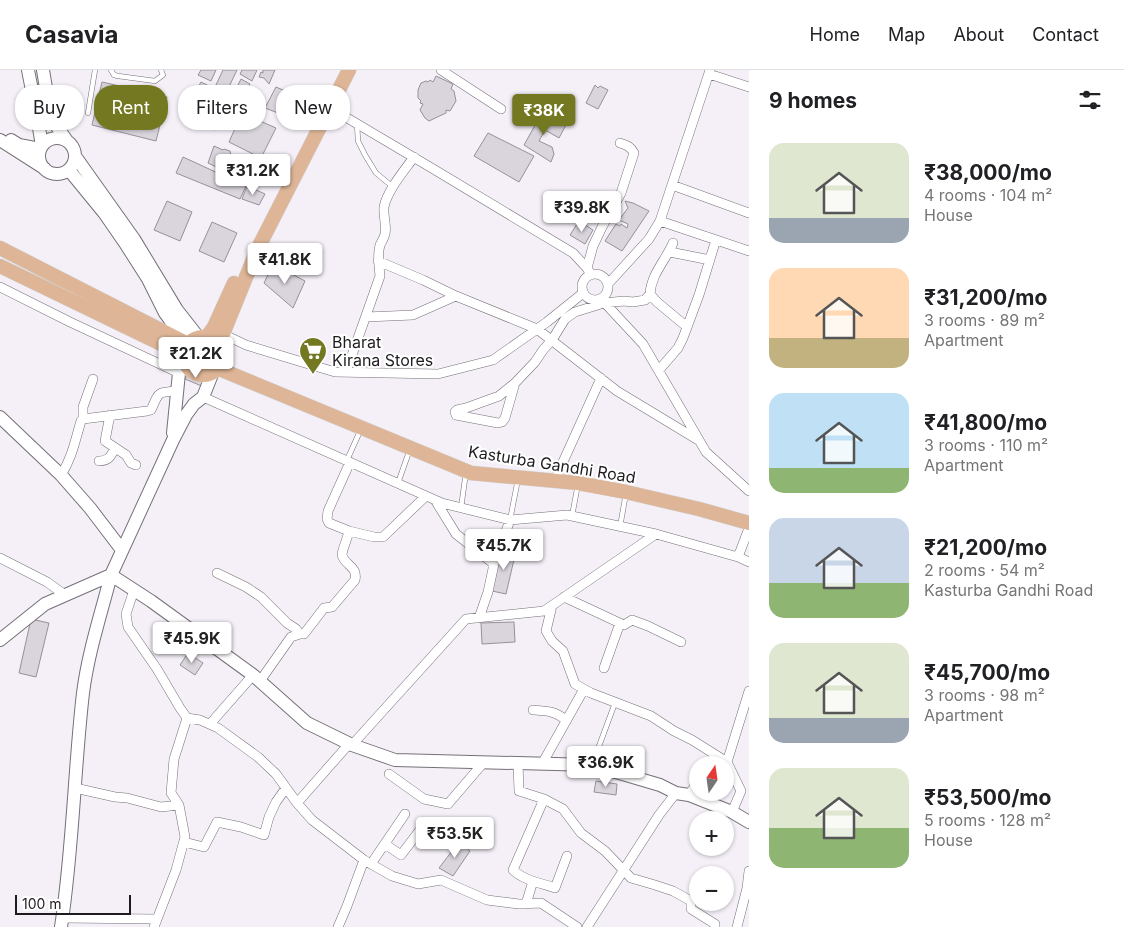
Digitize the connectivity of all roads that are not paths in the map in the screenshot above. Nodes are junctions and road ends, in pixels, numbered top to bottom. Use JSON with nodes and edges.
{"nodes":[{"id":1,"x":28,"y":70,"type":"edge"},
{"id":2,"x":41,"y":70,"type":"edge"},
{"id":3,"x":95,"y":70,"type":"edge"},
{"id":4,"x":111,"y":70,"type":"edge"},
{"id":5,"x":161,"y":70,"type":"edge"},
{"id":6,"x":341,"y":70,"type":"edge"},
{"id":7,"x":349,"y":70,"type":"edge"},
{"id":8,"x":441,"y":70,"type":"edge"},
{"id":9,"x":710,"y":72,"type":"edge"},
{"id":10,"x":43,"y":85,"type":"edge"},
{"id":11,"x":44,"y":85,"type":"edge"},
{"id":12,"x":335,"y":85,"type":"edge"},
{"id":13,"x":340,"y":85,"type":"edge"},
{"id":14,"x":749,"y":87,"type":"edge"},
{"id":15,"x":501,"y":109,"type":"dead end"},
{"id":16,"x":88,"y":113,"type":"dead end"},
{"id":17,"x":350,"y":120,"type":"edge"},
{"id":18,"x":357,"y":124,"type":"junction"},
{"id":19,"x":59,"y":130,"type":"edge"},
{"id":20,"x":314,"y":130,"type":"edge"},
{"id":21,"x":315,"y":130,"type":"edge"},
{"id":22,"x":0,"y":133,"type":"edge"},
{"id":23,"x":0,"y":140,"type":"edge"},
{"id":24,"x":67,"y":141,"type":"junction"},
{"id":25,"x":620,"y":143,"type":"dead end"},
{"id":26,"x":41,"y":148,"type":"junction"},
{"id":27,"x":75,"y":156,"type":"junction"},
{"id":28,"x":414,"y":158,"type":"junction"},
{"id":29,"x":44,"y":168,"type":"junction"},
{"id":30,"x":69,"y":170,"type":"junction"},
{"id":31,"x":672,"y":185,"type":"junction"},
{"id":32,"x":393,"y":187,"type":"junction"},
{"id":33,"x":749,"y":214,"type":"edge"},
{"id":34,"x":660,"y":221,"type":"junction"},
{"id":35,"x":714,"y":246,"type":"dead end"},
{"id":36,"x":0,"y":248,"type":"edge"},
{"id":37,"x":749,"y":251,"type":"edge"},
{"id":38,"x":710,"y":260,"type":"junction"},
{"id":39,"x":378,"y":261,"type":"junction"},
{"id":40,"x":0,"y":266,"type":"edge"},
{"id":41,"x":589,"y":271,"type":"junction"},
{"id":42,"x":608,"y":284,"type":"junction"},
{"id":43,"x":0,"y":286,"type":"edge"},
{"id":44,"x":583,"y":293,"type":"junction"},
{"id":45,"x":650,"y":294,"type":"junction"},
{"id":46,"x":456,"y":296,"type":"junction"},
{"id":47,"x":602,"y":301,"type":"junction"},
{"id":48,"x":366,"y":317,"type":"junction"},
{"id":49,"x":687,"y":327,"type":"junction"},
{"id":50,"x":538,"y":329,"type":"junction"},
{"id":51,"x":552,"y":340,"type":"junction"},
{"id":52,"x":190,"y":350,"type":"junction"},
{"id":53,"x":218,"y":356,"type":"junction"},
{"id":54,"x":658,"y":370,"type":"junction"},
{"id":55,"x":346,"y":372,"type":"junction"},
{"id":56,"x":601,"y":378,"type":"junction"},
{"id":57,"x":93,"y":379,"type":"dead end"},
{"id":58,"x":515,"y":383,"type":"junction"},
{"id":59,"x":177,"y":391,"type":"junction"},
{"id":60,"x":203,"y":397,"type":"junction"},
{"id":61,"x":110,"y":415,"type":"junction"},
{"id":62,"x":0,"y":417,"type":"edge"},
{"id":63,"x":83,"y":419,"type":"junction"},
{"id":64,"x":362,"y":427,"type":"junction"},
{"id":65,"x":172,"y":440,"type":"junction"},
{"id":66,"x":698,"y":440,"type":"junction"},
{"id":67,"x":115,"y":448,"type":"junction"},
{"id":68,"x":411,"y":448,"type":"junction"},
{"id":69,"x":99,"y":461,"type":"dead end"},
{"id":70,"x":348,"y":461,"type":"junction"},
{"id":71,"x":136,"y":465,"type":"dead end"},
{"id":72,"x":466,"y":470,"type":"junction"},
{"id":73,"x":558,"y":473,"type":"junction"},
{"id":74,"x":61,"y":475,"type":"junction"},
{"id":75,"x":518,"y":478,"type":"junction"},
{"id":76,"x":398,"y":483,"type":"junction"},
{"id":77,"x":578,"y":483,"type":"junction"},
{"id":78,"x":749,"y":490,"type":"edge"},
{"id":79,"x":626,"y":492,"type":"junction"},
{"id":80,"x":426,"y":496,"type":"junction"},
{"id":81,"x":435,"y":500,"type":"junction"},
{"id":82,"x":462,"y":508,"type":"junction"},
{"id":83,"x":749,"y":515,"type":"edge"},
{"id":84,"x":572,"y":516,"type":"junction"},
{"id":85,"x":510,"y":520,"type":"junction"},
{"id":86,"x":749,"y":523,"type":"edge"},
{"id":87,"x":620,"y":527,"type":"junction"},
{"id":88,"x":749,"y":528,"type":"edge"},
{"id":89,"x":349,"y":531,"type":"junction"},
{"id":90,"x":656,"y":534,"type":"junction"},
{"id":91,"x":122,"y":550,"type":"junction"},
{"id":92,"x":738,"y":556,"type":"junction"},
{"id":93,"x":0,"y":558,"type":"edge"},
{"id":94,"x":749,"y":562,"type":"edge"},
{"id":95,"x":494,"y":564,"type":"junction"},
{"id":96,"x":217,"y":573,"type":"dead end"},
{"id":97,"x":111,"y":575,"type":"junction"},
{"id":98,"x":134,"y":590,"type":"junction"},
{"id":99,"x":65,"y":595,"type":"junction"},
{"id":100,"x":564,"y":598,"type":"junction"},
{"id":101,"x":552,"y":606,"type":"junction"},
{"id":102,"x":479,"y":618,"type":"junction"},
{"id":103,"x":620,"y":624,"type":"junction"},
{"id":104,"x":300,"y":634,"type":"junction"},
{"id":105,"x":0,"y":640,"type":"edge"},
{"id":106,"x":681,"y":642,"type":"dead end"},
{"id":107,"x":604,"y":668,"type":"dead end"},
{"id":108,"x":256,"y":678,"type":"junction"},
{"id":109,"x":584,"y":689,"type":"junction"},
{"id":110,"x":749,"y":691,"type":"edge"},
{"id":111,"x":616,"y":703,"type":"junction"},
{"id":112,"x":533,"y":710,"type":"dead end"},
{"id":113,"x":188,"y":718,"type":"junction"},
{"id":114,"x":566,"y":720,"type":"junction"},
{"id":115,"x":210,"y":724,"type":"junction"},
{"id":116,"x":350,"y":744,"type":"junction"},
{"id":117,"x":717,"y":756,"type":"edge"},
{"id":118,"x":729,"y":756,"type":"edge"},
{"id":119,"x":484,"y":762,"type":"junction"},
{"id":120,"x":518,"y":763,"type":"junction"},
{"id":121,"x":542,"y":764,"type":"junction"},
{"id":122,"x":592,"y":765,"type":"junction"},
{"id":123,"x":389,"y":774,"type":"dead end"},
{"id":124,"x":734,"y":776,"type":"edge"},
{"id":125,"x":75,"y":788,"type":"junction"},
{"id":126,"x":286,"y":788,"type":"junction"},
{"id":127,"x":689,"y":789,"type":"edge"},
{"id":128,"x":683,"y":794,"type":"junction"},
{"id":129,"x":544,"y":799,"type":"junction"},
{"id":130,"x":297,"y":803,"type":"junction"},
{"id":131,"x":179,"y":805,"type":"junction"},
{"id":132,"x":729,"y":811,"type":"edge"},
{"id":133,"x":732,"y":811,"type":"edge"},
{"id":134,"x":734,"y":813,"type":"edge"},
{"id":135,"x":405,"y":814,"type":"dead end"},
{"id":136,"x":426,"y":822,"type":"dead end"},
{"id":137,"x":749,"y":822,"type":"edge"},
{"id":138,"x":184,"y":842,"type":"junction"},
{"id":139,"x":385,"y":844,"type":"junction"},
{"id":140,"x":567,"y":856,"type":"dead end"},
{"id":141,"x":367,"y":862,"type":"junction"},
{"id":142,"x":624,"y":870,"type":"junction"},
{"id":143,"x":749,"y":871,"type":"edge"},
{"id":144,"x":534,"y":880,"type":"junction"},
{"id":145,"x":526,"y":904,"type":"junction"},
{"id":146,"x":62,"y":923,"type":"edge"},
{"id":147,"x":155,"y":923,"type":"edge"},
{"id":148,"x":338,"y":927,"type":"edge"},
{"id":149,"x":577,"y":927,"type":"edge"},
{"id":150,"x":587,"y":927,"type":"edge"},
{"id":151,"x":715,"y":927,"type":"edge"},
{"id":152,"x":737,"y":927,"type":"edge"}],
"edges":[{"from":1,"to":26,"type":"street"},
{"from":2,"to":10,"type":"lane"},
{"from":2,"to":11,"type":"street"},
{"from":3,"to":16,"type":"lane"},
{"from":4,"to":5,"type":"lane"},
{"from":6,"to":12,"type":"main road"},
{"from":7,"to":13,"type":"main road"},
{"from":8,"to":15,"type":"street"},
{"from":9,"to":14,"type":"street"},
{"from":9,"to":31,"type":"street"},
{"from":17,"to":18,"type":"street"},
{"from":18,"to":28,"type":"street"},
{"from":18,"to":32,"type":"lane"},
{"from":19,"to":24,"type":"street"},
{"from":20,"to":52,"type":"main road"},
{"from":21,"to":53,"type":"main road"},
{"from":22,"to":26,"type":"street"},
{"from":23,"to":29,"type":"street"},
{"from":24,"to":26,"type":"street"},
{"from":24,"to":27,"type":"street"},
{"from":25,"to":41,"type":"street"},
{"from":26,"to":29,"type":"street"},
{"from":27,"to":30,"type":"street"},
{"from":27,"to":52,"type":"street"},
{"from":28,"to":32,"type":"street"},
{"from":28,"to":41,"type":"street"},
{"from":29,"to":30,"type":"street"},
{"from":30,"to":52,"type":"street"},
{"from":31,"to":33,"type":"street"},
{"from":31,"to":34,"type":"street"},
{"from":32,"to":39,"type":"street"},
{"from":34,"to":37,"type":"street"},
{"from":34,"to":42,"type":"street"},
{"from":35,"to":38,"type":"street"},
{"from":36,"to":52,"type":"main road"},
{"from":38,"to":45,"type":"street"},
{"from":38,"to":49,"type":"street"},
{"from":39,"to":46,"type":"street"},
{"from":39,"to":48,"type":"street"},
{"from":40,"to":52,"type":"main road"},
{"from":41,"to":42,"type":"street"},
{"from":41,"to":44,"type":"street"},
{"from":42,"to":47,"type":"street"},
{"from":43,"to":52,"type":"street"},
{"from":44,"to":47,"type":"street"},
{"from":44,"to":50,"type":"street"},
{"from":45,"to":47,"type":"street"},
{"from":45,"to":49,"type":"street"},
{"from":46,"to":48,"type":"street"},
{"from":46,"to":50,"type":"street"},
{"from":47,"to":51,"type":"street"},
{"from":47,"to":54,"type":"street"},
{"from":48,"to":55,"type":"street"},
{"from":49,"to":54,"type":"street"},
{"from":50,"to":51,"type":"street"},
{"from":50,"to":55,"type":"street"},
{"from":51,"to":56,"type":"street"},
{"from":51,"to":58,"type":"street"},
{"from":52,"to":53,"type":"main road"},
{"from":52,"to":53,"type":"main road"},
{"from":52,"to":59,"type":"street"},
{"from":53,"to":55,"type":"street"},
{"from":53,"to":60,"type":"street"},
{"from":53,"to":64,"type":"main road","name":"Kasturba Gandhi Road"},
{"from":53,"to":73,"type":"main road","name":"Kasturba Gandhi Road"},
{"from":54,"to":66,"type":"street"},
{"from":56,"to":66,"type":"street"},
{"from":56,"to":73,"type":"street"},
{"from":57,"to":63,"type":"street"},
{"from":58,"to":58,"type":"street"},
{"from":59,"to":61,"type":"street"},
{"from":59,"to":65,"type":"street"},
{"from":60,"to":65,"type":"street"},
{"from":60,"to":70,"type":"street"},
{"from":61,"to":63,"type":"street"},
{"from":61,"to":67,"type":"street"},
{"from":62,"to":74,"type":"street"},
{"from":63,"to":74,"type":"street"},
{"from":64,"to":68,"type":"main road","name":"Kasturba Gandhi Road"},
{"from":64,"to":70,"type":"lane"},
{"from":65,"to":91,"type":"street"},
{"from":66,"to":78,"type":"street"},
{"from":67,"to":69,"type":"street"},
{"from":67,"to":71,"type":"street"},
{"from":68,"to":72,"type":"main road","name":"Kasturba Gandhi Road"},
{"from":68,"to":76,"type":"lane"},
{"from":70,"to":76,"type":"street"},
{"from":70,"to":89,"type":"street"},
{"from":72,"to":75,"type":"main road","name":"Kasturba Gandhi Road"},
{"from":72,"to":82,"type":"lane"},
{"from":73,"to":83,"type":"main road","name":"Kasturba Gandhi Road"},
{"from":74,"to":91,"type":"street"},
{"from":75,"to":77,"type":"main road","name":"Kasturba Gandhi Road"},
{"from":75,"to":85,"type":"lane"},
{"from":76,"to":80,"type":"street"},
{"from":77,"to":79,"type":"main road","name":"Kasturba Gandhi Road"},
{"from":77,"to":84,"type":"lane"},
{"from":79,"to":86,"type":"main road","name":"Kasturba Gandhi Road"},
{"from":79,"to":87,"type":"lane"},
{"from":80,"to":81,"type":"street"},
{"from":80,"to":89,"type":"street"},
{"from":81,"to":82,"type":"street"},
{"from":81,"to":95,"type":"street"},
{"from":82,"to":85,"type":"street"},
{"from":84,"to":85,"type":"street"},
{"from":84,"to":87,"type":"street"},
{"from":85,"to":95,"type":"street"},
{"from":87,"to":90,"type":"street"},
{"from":88,"to":92,"type":"street"},
{"from":89,"to":104,"type":"street"},
{"from":90,"to":92,"type":"street"},
{"from":90,"to":100,"type":"street"},
{"from":91,"to":97,"type":"street"},
{"from":92,"to":94,"type":"street"},
{"from":93,"to":99,"type":"street"},
{"from":95,"to":102,"type":"street"},
{"from":96,"to":104,"type":"street"},
{"from":97,"to":98,"type":"street"},
{"from":97,"to":99,"type":"street"},
{"from":97,"to":125,"type":"street"},
{"from":98,"to":108,"type":"street"},
{"from":98,"to":113,"type":"street"},
{"from":99,"to":105,"type":"street"},
{"from":100,"to":101,"type":"street"},
{"from":100,"to":103,"type":"street"},
{"from":101,"to":102,"type":"street"},
{"from":101,"to":109,"type":"street"},
{"from":102,"to":116,"type":"street"},
{"from":103,"to":106,"type":"street"},
{"from":103,"to":107,"type":"street"},
{"from":104,"to":108,"type":"street"},
{"from":108,"to":115,"type":"street"},
{"from":108,"to":116,"type":"street"},
{"from":109,"to":111,"type":"street"},
{"from":109,"to":114,"type":"street"},
{"from":110,"to":118,"type":"street"},
{"from":111,"to":117,"type":"street"},
{"from":111,"to":122,"type":"lane"},
{"from":112,"to":114,"type":"street"},
{"from":113,"to":115,"type":"street"},
{"from":113,"to":131,"type":"street"},
{"from":114,"to":121,"type":"street"},
{"from":115,"to":126,"type":"street"},
{"from":116,"to":119,"type":"street"},
{"from":116,"to":130,"type":"street"},
{"from":119,"to":120,"type":"street"},
{"from":119,"to":123,"type":"street"},
{"from":120,"to":121,"type":"street"},
{"from":120,"to":129,"type":"street"},
{"from":121,"to":122,"type":"street"},
{"from":122,"to":128,"type":"street"},
{"from":124,"to":133,"type":"street"},
{"from":125,"to":131,"type":"street"},
{"from":125,"to":146,"type":"street"},
{"from":126,"to":130,"type":"street"},
{"from":126,"to":138,"type":"street"},
{"from":127,"to":128,"type":"street"},
{"from":128,"to":132,"type":"street"},
{"from":128,"to":142,"type":"street"},
{"from":129,"to":142,"type":"street"},
{"from":129,"to":144,"type":"street"},
{"from":130,"to":141,"type":"street"},
{"from":131,"to":138,"type":"street"},
{"from":134,"to":137,"type":"street"},
{"from":135,"to":139,"type":"street"},
{"from":136,"to":139,"type":"street"},
{"from":138,"to":147,"type":"street"},
{"from":139,"to":141,"type":"street"},
{"from":140,"to":144,"type":"street"},
{"from":141,"to":145,"type":"street"},
{"from":141,"to":148,"type":"street"},
{"from":142,"to":150,"type":"street"},
{"from":142,"to":151,"type":"street"},
{"from":143,"to":152,"type":"street"},
{"from":144,"to":145,"type":"street"},
{"from":145,"to":149,"type":"street"},
{"from":146,"to":147,"type":"street"}]}
